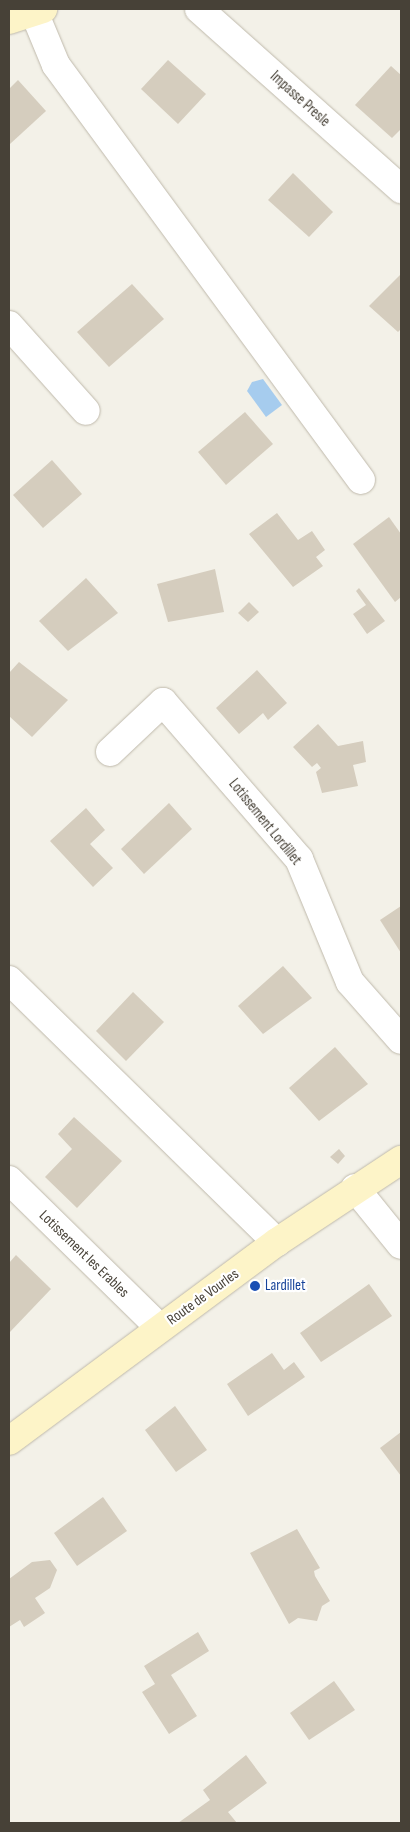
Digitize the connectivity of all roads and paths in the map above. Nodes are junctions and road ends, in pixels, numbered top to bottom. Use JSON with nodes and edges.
{"nodes":[{"id":1,"x":199,"y":9,"type":"edge"},
{"id":2,"x":28,"y":14,"type":"edge"},
{"id":3,"x":401,"y":189,"type":"edge"},
{"id":4,"x":9,"y":325,"type":"edge"},
{"id":5,"x":86,"y":411,"type":"dead end"},
{"id":6,"x":361,"y":480,"type":"dead end"},
{"id":7,"x":110,"y":752,"type":"dead end"},
{"id":8,"x":9,"y":980,"type":"edge"},
{"id":9,"x":401,"y":1040,"type":"edge"},
{"id":10,"x":401,"y":1160,"type":"edge"},
{"id":11,"x":9,"y":1180,"type":"edge"},
{"id":12,"x":355,"y":1188,"type":"junction"},
{"id":13,"x":277,"y":1242,"type":"junction"},
{"id":14,"x":401,"y":1245,"type":"edge"},
{"id":15,"x":160,"y":1328,"type":"junction"},
{"id":16,"x":11,"y":1435,"type":"edge"}],
"edges":[{"from":1,"to":3,"type":"street","name":"Impasse Presle"},
{"from":2,"to":6,"type":"street"},
{"from":4,"to":5,"type":"street"},
{"from":7,"to":9,"type":"street","name":"Lotissement Lordillet"},
{"from":8,"to":13,"type":"street"},
{"from":10,"to":12,"type":"street","name":"Route de Vourles"},
{"from":11,"to":15,"type":"street","name":"Lotissement les Erables"},
{"from":12,"to":13,"type":"street","name":"Route de Vourles"},
{"from":12,"to":14,"type":"street"},
{"from":13,"to":15,"type":"street","name":"Route de Vourles"},
{"from":15,"to":16,"type":"street","name":"Route de Vourles"}]}
